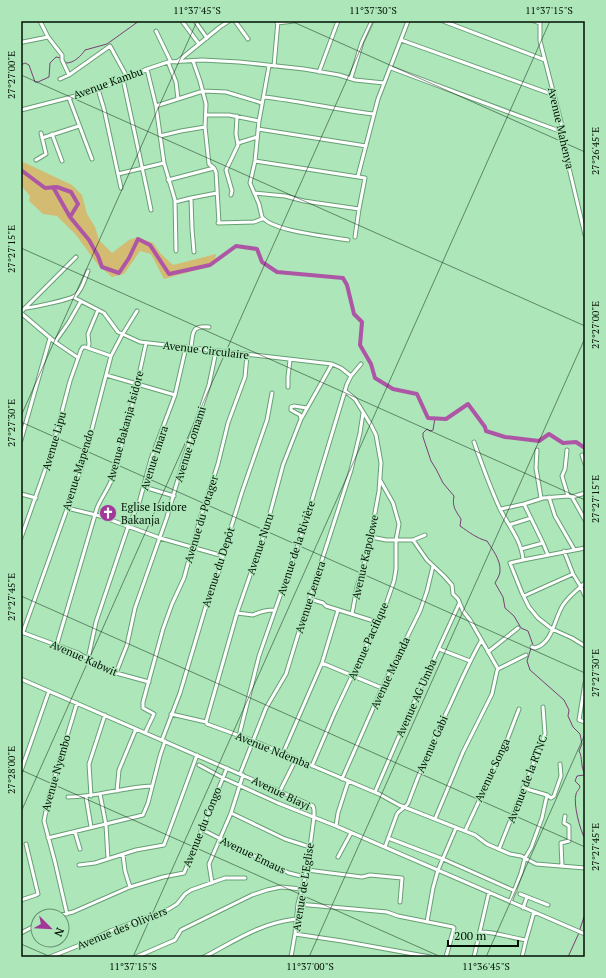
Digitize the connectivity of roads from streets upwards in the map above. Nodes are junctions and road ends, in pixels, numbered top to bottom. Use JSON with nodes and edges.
{"nodes":[{"id":1,"x":40,"y":21,"type":"edge"},
{"id":2,"x":182,"y":21,"type":"edge"},
{"id":3,"x":195,"y":21,"type":"edge"},
{"id":4,"x":229,"y":21,"type":"edge"},
{"id":5,"x":235,"y":21,"type":"edge"},
{"id":6,"x":294,"y":21,"type":"edge"},
{"id":7,"x":338,"y":21,"type":"edge"},
{"id":8,"x":372,"y":21,"type":"edge"},
{"id":9,"x":408,"y":21,"type":"edge"},
{"id":10,"x":443,"y":21,"type":"edge"},
{"id":11,"x":534,"y":21,"type":"edge"},
{"id":12,"x":278,"y":22,"type":"edge"},
{"id":13,"x":540,"y":22,"type":"edge"},
{"id":14,"x":156,"y":31,"type":"dead end"},
{"id":15,"x":48,"y":37,"type":"junction"},
{"id":16,"x":207,"y":38,"type":"junction"},
{"id":17,"x":248,"y":39,"type":"dead end"},
{"id":18,"x":401,"y":40,"type":"junction"},
{"id":19,"x":23,"y":42,"type":"dead end"},
{"id":20,"x":199,"y":44,"type":"junction"},
{"id":21,"x":185,"y":56,"type":"junction"},
{"id":22,"x":545,"y":60,"type":"junction"},
{"id":23,"x":188,"y":61,"type":"junction"},
{"id":24,"x":193,"y":61,"type":"junction"},
{"id":25,"x":170,"y":62,"type":"junction"},
{"id":26,"x":177,"y":62,"type":"junction"},
{"id":27,"x":269,"y":66,"type":"junction"},
{"id":28,"x":274,"y":66,"type":"junction"},
{"id":29,"x":147,"y":68,"type":"junction"},
{"id":30,"x":391,"y":68,"type":"junction"},
{"id":31,"x":319,"y":72,"type":"junction"},
{"id":32,"x":69,"y":75,"type":"junction"},
{"id":33,"x":127,"y":77,"type":"junction"},
{"id":34,"x":351,"y":78,"type":"junction"},
{"id":35,"x":60,"y":79,"type":"dead end"},
{"id":36,"x":123,"y":79,"type":"junction"},
{"id":37,"x":384,"y":83,"type":"junction"},
{"id":38,"x":98,"y":89,"type":"junction"},
{"id":39,"x":203,"y":91,"type":"junction"},
{"id":40,"x":554,"y":95,"type":"junction"},
{"id":41,"x":264,"y":97,"type":"junction"},
{"id":42,"x":69,"y":98,"type":"junction"},
{"id":43,"x":178,"y":99,"type":"junction"},
{"id":44,"x":262,"y":104,"type":"junction"},
{"id":45,"x":156,"y":106,"type":"junction"},
{"id":46,"x":21,"y":110,"type":"edge"},
{"id":47,"x":374,"y":114,"type":"junction"},
{"id":48,"x":206,"y":115,"type":"junction"},
{"id":49,"x":237,"y":116,"type":"junction"},
{"id":50,"x":259,"y":121,"type":"junction"},
{"id":51,"x":79,"y":126,"type":"junction"},
{"id":52,"x":205,"y":127,"type":"junction"},
{"id":53,"x":258,"y":129,"type":"junction"},
{"id":54,"x":562,"y":132,"type":"junction"},
{"id":55,"x":41,"y":133,"type":"dead end"},
{"id":56,"x":52,"y":134,"type":"junction"},
{"id":57,"x":160,"y":136,"type":"junction"},
{"id":58,"x":257,"y":137,"type":"junction"},
{"id":59,"x":42,"y":138,"type":"junction"},
{"id":60,"x":238,"y":143,"type":"junction"},
{"id":61,"x":366,"y":146,"type":"junction"},
{"id":62,"x":92,"y":159,"type":"dead end"},
{"id":63,"x":36,"y":160,"type":"dead end"},
{"id":64,"x":62,"y":161,"type":"dead end"},
{"id":65,"x":255,"y":161,"type":"junction"},
{"id":66,"x":164,"y":163,"type":"junction"},
{"id":67,"x":141,"y":167,"type":"junction"},
{"id":68,"x":214,"y":168,"type":"junction"},
{"id":69,"x":118,"y":174,"type":"junction"},
{"id":70,"x":358,"y":176,"type":"junction"},
{"id":71,"x":168,"y":180,"type":"junction"},
{"id":72,"x":121,"y":188,"type":"dead end"},
{"id":73,"x":217,"y":193,"type":"junction"},
{"id":74,"x":254,"y":193,"type":"junction"},
{"id":75,"x":231,"y":195,"type":"dead end"},
{"id":76,"x":191,"y":198,"type":"junction"},
{"id":77,"x":175,"y":202,"type":"junction"},
{"id":78,"x":359,"y":209,"type":"junction"},
{"id":79,"x":151,"y":210,"type":"dead end"},
{"id":80,"x":262,"y":219,"type":"junction"},
{"id":81,"x":585,"y":235,"type":"edge"},
{"id":82,"x":355,"y":237,"type":"dead end"},
{"id":83,"x":348,"y":240,"type":"dead end"},
{"id":84,"x":176,"y":250,"type":"dead end"},
{"id":85,"x":194,"y":252,"type":"dead end"},
{"id":86,"x":76,"y":258,"type":"dead end"},
{"id":87,"x":88,"y":271,"type":"dead end"},
{"id":88,"x":73,"y":297,"type":"junction"},
{"id":89,"x":81,"y":301,"type":"junction"},
{"id":90,"x":26,"y":308,"type":"junction"},
{"id":91,"x":98,"y":310,"type":"junction"},
{"id":92,"x":137,"y":311,"type":"dead end"},
{"id":93,"x":21,"y":313,"type":"edge"},
{"id":94,"x":209,"y":327,"type":"dead end"},
{"id":95,"x":122,"y":335,"type":"junction"},
{"id":96,"x":50,"y":338,"type":"junction"},
{"id":97,"x":55,"y":342,"type":"junction"},
{"id":98,"x":146,"y":343,"type":"junction"},
{"id":99,"x":186,"y":347,"type":"junction"},
{"id":100,"x":88,"y":348,"type":"junction"},
{"id":101,"x":191,"y":348,"type":"junction"},
{"id":102,"x":216,"y":351,"type":"junction"},
{"id":103,"x":247,"y":355,"type":"junction"},
{"id":104,"x":112,"y":356,"type":"junction"},
{"id":105,"x":78,"y":358,"type":"junction"},
{"id":106,"x":290,"y":360,"type":"junction"},
{"id":107,"x":332,"y":364,"type":"junction"},
{"id":108,"x":361,"y":364,"type":"dead end"},
{"id":109,"x":106,"y":375,"type":"junction"},
{"id":110,"x":351,"y":376,"type":"junction"},
{"id":111,"x":137,"y":384,"type":"junction"},
{"id":112,"x":288,"y":387,"type":"dead end"},
{"id":113,"x":345,"y":391,"type":"junction"},
{"id":114,"x":272,"y":393,"type":"dead end"},
{"id":115,"x":175,"y":395,"type":"junction"},
{"id":116,"x":307,"y":408,"type":"junction"},
{"id":117,"x":363,"y":413,"type":"junction"},
{"id":118,"x":301,"y":419,"type":"junction"},
{"id":119,"x":21,"y":440,"type":"edge"},
{"id":120,"x":474,"y":442,"type":"dead end"},
{"id":121,"x":537,"y":450,"type":"dead end"},
{"id":122,"x":567,"y":450,"type":"dead end"},
{"id":123,"x":582,"y":455,"type":"dead end"},
{"id":124,"x":585,"y":464,"type":"edge"},
{"id":125,"x":380,"y":480,"type":"junction"},
{"id":126,"x":144,"y":487,"type":"junction"},
{"id":127,"x":585,"y":493,"type":"edge"},
{"id":128,"x":21,"y":494,"type":"edge"},
{"id":129,"x":174,"y":496,"type":"junction"},
{"id":130,"x":570,"y":496,"type":"junction"},
{"id":131,"x":549,"y":497,"type":"junction"},
{"id":132,"x":36,"y":498,"type":"junction"},
{"id":133,"x":541,"y":498,"type":"junction"},
{"id":134,"x":524,"y":504,"type":"junction"},
{"id":135,"x":67,"y":508,"type":"junction"},
{"id":136,"x":501,"y":509,"type":"junction"},
{"id":137,"x":95,"y":515,"type":"junction"},
{"id":138,"x":531,"y":518,"type":"junction"},
{"id":139,"x":585,"y":520,"type":"edge"},
{"id":140,"x":509,"y":525,"type":"junction"},
{"id":141,"x":128,"y":527,"type":"junction"},
{"id":142,"x":425,"y":535,"type":"dead end"},
{"id":143,"x":371,"y":537,"type":"junction"},
{"id":144,"x":21,"y":538,"type":"edge"},
{"id":145,"x":160,"y":538,"type":"junction"},
{"id":146,"x":396,"y":540,"type":"junction"},
{"id":147,"x":413,"y":540,"type":"junction"},
{"id":148,"x":543,"y":543,"type":"junction"},
{"id":149,"x":192,"y":547,"type":"junction"},
{"id":150,"x":585,"y":548,"type":"edge"},
{"id":151,"x":521,"y":549,"type":"junction"},
{"id":152,"x":574,"y":549,"type":"junction"},
{"id":153,"x":564,"y":552,"type":"junction"},
{"id":154,"x":548,"y":555,"type":"junction"},
{"id":155,"x":223,"y":556,"type":"junction"},
{"id":156,"x":523,"y":560,"type":"junction"},
{"id":157,"x":433,"y":566,"type":"junction"},
{"id":158,"x":573,"y":574,"type":"junction"},
{"id":159,"x":585,"y":583,"type":"edge"},
{"id":160,"x":581,"y":587,"type":"junction"},
{"id":161,"x":524,"y":596,"type":"junction"},
{"id":162,"x":585,"y":596,"type":"edge"},
{"id":163,"x":310,"y":599,"type":"junction"},
{"id":164,"x":459,"y":604,"type":"junction"},
{"id":165,"x":275,"y":610,"type":"junction"},
{"id":166,"x":338,"y":610,"type":"junction"},
{"id":167,"x":237,"y":613,"type":"junction"},
{"id":168,"x":352,"y":614,"type":"junction"},
{"id":169,"x":377,"y":622,"type":"junction"},
{"id":170,"x":518,"y":628,"type":"dead end"},
{"id":171,"x":552,"y":629,"type":"junction"},
{"id":172,"x":22,"y":632,"type":"edge"},
{"id":173,"x":481,"y":641,"type":"junction"},
{"id":174,"x":57,"y":644,"type":"junction"},
{"id":175,"x":585,"y":646,"type":"edge"},
{"id":176,"x":532,"y":647,"type":"dead end"},
{"id":177,"x":439,"y":649,"type":"junction"},
{"id":178,"x":488,"y":652,"type":"junction"},
{"id":179,"x":526,"y":655,"type":"dead end"},
{"id":180,"x":88,"y":659,"type":"junction"},
{"id":181,"x":470,"y":661,"type":"junction"},
{"id":182,"x":322,"y":663,"type":"junction"},
{"id":183,"x":498,"y":669,"type":"junction"},
{"id":184,"x":116,"y":673,"type":"junction"},
{"id":185,"x":353,"y":675,"type":"junction"},
{"id":186,"x":21,"y":679,"type":"edge"},
{"id":187,"x":149,"y":682,"type":"junction"},
{"id":188,"x":585,"y":683,"type":"edge"},
{"id":189,"x":382,"y":688,"type":"junction"},
{"id":190,"x":49,"y":691,"type":"junction"},
{"id":191,"x":77,"y":703,"type":"junction"},
{"id":192,"x":543,"y":707,"type":"dead end"},
{"id":193,"x":519,"y":709,"type":"dead end"},
{"id":194,"x":171,"y":714,"type":"junction"},
{"id":195,"x":105,"y":715,"type":"junction"},
{"id":196,"x":206,"y":722,"type":"junction"},
{"id":197,"x":585,"y":722,"type":"edge"},
{"id":198,"x":136,"y":729,"type":"junction"},
{"id":199,"x":145,"y":733,"type":"junction"},
{"id":200,"x":239,"y":736,"type":"junction"},
{"id":201,"x":164,"y":741,"type":"junction"},
{"id":202,"x":254,"y":741,"type":"junction"},
{"id":203,"x":283,"y":753,"type":"junction"},
{"id":204,"x":197,"y":755,"type":"junction"},
{"id":205,"x":296,"y":759,"type":"junction"},
{"id":206,"x":560,"y":764,"type":"dead end"},
{"id":207,"x":199,"y":765,"type":"dead end"},
{"id":208,"x":312,"y":766,"type":"junction"},
{"id":209,"x":227,"y":768,"type":"junction"},
{"id":210,"x":21,"y":771,"type":"edge"},
{"id":211,"x":242,"y":775,"type":"junction"},
{"id":212,"x":222,"y":778,"type":"junction"},
{"id":213,"x":342,"y":779,"type":"junction"},
{"id":214,"x":348,"y":782,"type":"junction"},
{"id":215,"x":240,"y":785,"type":"junction"},
{"id":216,"x":152,"y":786,"type":"junction"},
{"id":217,"x":523,"y":788,"type":"junction"},
{"id":218,"x":117,"y":791,"type":"junction"},
{"id":219,"x":280,"y":791,"type":"junction"},
{"id":220,"x":375,"y":792,"type":"junction"},
{"id":221,"x":100,"y":794,"type":"junction"},
{"id":222,"x":547,"y":795,"type":"junction"},
{"id":223,"x":92,"y":796,"type":"junction"},
{"id":224,"x":68,"y":797,"type":"dead end"},
{"id":225,"x":86,"y":797,"type":"junction"},
{"id":226,"x":404,"y":807,"type":"junction"},
{"id":227,"x":231,"y":813,"type":"junction"},
{"id":228,"x":564,"y":816,"type":"dead end"},
{"id":229,"x":314,"y":817,"type":"junction"},
{"id":230,"x":435,"y":819,"type":"junction"},
{"id":231,"x":105,"y":824,"type":"junction"},
{"id":232,"x":336,"y":826,"type":"junction"},
{"id":233,"x":91,"y":828,"type":"junction"},
{"id":234,"x":456,"y":828,"type":"junction"},
{"id":235,"x":201,"y":829,"type":"junction"},
{"id":236,"x":465,"y":831,"type":"junction"},
{"id":237,"x":76,"y":832,"type":"junction"},
{"id":238,"x":351,"y":832,"type":"junction"},
{"id":239,"x":48,"y":838,"type":"junction"},
{"id":240,"x":388,"y":838,"type":"junction"},
{"id":241,"x":220,"y":839,"type":"junction"},
{"id":242,"x":26,"y":844,"type":"dead end"},
{"id":243,"x":310,"y":847,"type":"junction"},
{"id":244,"x":385,"y":847,"type":"junction"},
{"id":245,"x":80,"y":848,"type":"dead end"},
{"id":246,"x":499,"y":849,"type":"junction"},
{"id":247,"x":123,"y":855,"type":"junction"},
{"id":248,"x":338,"y":857,"type":"dead end"},
{"id":249,"x":526,"y":858,"type":"junction"},
{"id":250,"x":443,"y":859,"type":"junction"},
{"id":251,"x":108,"y":860,"type":"junction"},
{"id":252,"x":79,"y":865,"type":"dead end"},
{"id":253,"x":562,"y":866,"type":"junction"},
{"id":254,"x":585,"y":868,"type":"edge"},
{"id":255,"x":307,"y":870,"type":"junction"},
{"id":256,"x":438,"y":870,"type":"junction"},
{"id":257,"x":305,"y":877,"type":"junction"},
{"id":258,"x":245,"y":878,"type":"dead end"},
{"id":259,"x":212,"y":883,"type":"junction"},
{"id":260,"x":130,"y":887,"type":"junction"},
{"id":261,"x":302,"y":889,"type":"junction"},
{"id":262,"x":515,"y":891,"type":"junction"},
{"id":263,"x":488,"y":892,"type":"junction"},
{"id":264,"x":520,"y":894,"type":"dead end"},
{"id":265,"x":527,"y":897,"type":"junction"},
{"id":266,"x":21,"y":900,"type":"edge"},
{"id":267,"x":400,"y":902,"type":"dead end"},
{"id":268,"x":510,"y":902,"type":"junction"},
{"id":269,"x":298,"y":904,"type":"junction"},
{"id":270,"x":548,"y":905,"type":"dead end"},
{"id":271,"x":66,"y":908,"type":"edge"},
{"id":272,"x":523,"y":908,"type":"junction"},
{"id":273,"x":534,"y":912,"type":"junction"},
{"id":274,"x":70,"y":913,"type":"edge"},
{"id":275,"x":296,"y":919,"type":"junction"},
{"id":276,"x":428,"y":922,"type":"junction"},
{"id":277,"x":30,"y":928,"type":"edge"},
{"id":278,"x":481,"y":932,"type":"junction"},
{"id":279,"x":21,"y":933,"type":"edge"},
{"id":280,"x":295,"y":934,"type":"junction"},
{"id":281,"x":585,"y":934,"type":"edge"},
{"id":282,"x":526,"y":940,"type":"junction"},
{"id":283,"x":50,"y":957,"type":"edge"},
{"id":284,"x":136,"y":957,"type":"edge"},
{"id":285,"x":204,"y":957,"type":"edge"},
{"id":286,"x":291,"y":957,"type":"edge"},
{"id":287,"x":430,"y":957,"type":"edge"},
{"id":288,"x":446,"y":957,"type":"edge"},
{"id":289,"x":474,"y":957,"type":"edge"},
{"id":290,"x":522,"y":957,"type":"edge"}],
"edges":[{"from":1,"to":15,"type":"street"},
{"from":2,"to":20,"type":"street"},
{"from":3,"to":16,"type":"street"},
{"from":4,"to":16,"type":"street"},
{"from":5,"to":17,"type":"street"},
{"from":6,"to":12,"type":"street"},
{"from":7,"to":31,"type":"street"},
{"from":8,"to":34,"type":"street"},
{"from":9,"to":18,"type":"street"},
{"from":10,"to":22,"type":"street"},
{"from":11,"to":13,"type":"street"},
{"from":12,"to":28,"type":"street"},
{"from":13,"to":22,"type":"street","name":"Avenue Mahenya"},
{"from":14,"to":25,"type":"street"},
{"from":15,"to":19,"type":"street"},
{"from":15,"to":32,"type":"street"},
{"from":16,"to":20,"type":"street"},
{"from":18,"to":30,"type":"street"},
{"from":18,"to":40,"type":"street"},
{"from":20,"to":21,"type":"street"},
{"from":21,"to":23,"type":"street"},
{"from":21,"to":26,"type":"street"},
{"from":22,"to":40,"type":"street","name":"Avenue Mahenya"},
{"from":23,"to":24,"type":"street","name":"Avenue Kambu"},
{"from":23,"to":26,"type":"street","name":"Avenue Kambu"},
{"from":24,"to":27,"type":"street","name":"Avenue Kambu"},
{"from":24,"to":39,"type":"street"},
{"from":25,"to":26,"type":"street","name":"Avenue Kambu"},
{"from":25,"to":29,"type":"street","name":"Avenue Kambu"},
{"from":25,"to":43,"type":"street"},
{"from":27,"to":28,"type":"street","name":"Avenue Kambu"},
{"from":27,"to":41,"type":"street"},
{"from":28,"to":31,"type":"street","name":"Avenue Kambu"},
{"from":29,"to":33,"type":"street","name":"Avenue Kambu"},
{"from":29,"to":45,"type":"street"},
{"from":30,"to":37,"type":"street"},
{"from":30,"to":54,"type":"street"},
{"from":31,"to":34,"type":"street","name":"Avenue Kambu"},
{"from":32,"to":33,"type":"street"},
{"from":32,"to":35,"type":"street"},
{"from":33,"to":36,"type":"street","name":"Avenue Kambu"},
{"from":34,"to":37,"type":"street","name":"Avenue Kambu"},
{"from":36,"to":38,"type":"street","name":"Avenue Kambu"},
{"from":36,"to":67,"type":"street"},
{"from":37,"to":47,"type":"street"},
{"from":38,"to":42,"type":"street","name":"Avenue Kambu"},
{"from":38,"to":69,"type":"street"},
{"from":39,"to":43,"type":"street"},
{"from":39,"to":44,"type":"street"},
{"from":39,"to":48,"type":"street"},
{"from":40,"to":54,"type":"street","name":"Avenue Mahenya"},
{"from":41,"to":44,"type":"street"},
{"from":41,"to":47,"type":"street"},
{"from":42,"to":46,"type":"street","name":"Avenue Kambu"},
{"from":42,"to":51,"type":"street"},
{"from":43,"to":45,"type":"street"},
{"from":44,"to":50,"type":"street"},
{"from":45,"to":57,"type":"street"},
{"from":47,"to":61,"type":"street"},
{"from":48,"to":49,"type":"street"},
{"from":48,"to":52,"type":"street"},
{"from":49,"to":50,"type":"street"},
{"from":49,"to":60,"type":"street"},
{"from":50,"to":53,"type":"street"},
{"from":51,"to":56,"type":"street"},
{"from":51,"to":62,"type":"street"},
{"from":52,"to":57,"type":"street"},
{"from":52,"to":68,"type":"street"},
{"from":53,"to":58,"type":"street"},
{"from":53,"to":61,"type":"street"},
{"from":54,"to":81,"type":"street","name":"Avenue Mahenya"},
{"from":55,"to":59,"type":"street"},
{"from":56,"to":59,"type":"street"},
{"from":56,"to":64,"type":"street"},
{"from":57,"to":66,"type":"street"},
{"from":58,"to":60,"type":"street"},
{"from":58,"to":65,"type":"street"},
{"from":59,"to":63,"type":"street"},
{"from":60,"to":75,"type":"street"},
{"from":61,"to":70,"type":"street"},
{"from":65,"to":70,"type":"street"},
{"from":65,"to":74,"type":"street"},
{"from":66,"to":67,"type":"street"},
{"from":66,"to":71,"type":"street"},
{"from":67,"to":69,"type":"street"},
{"from":67,"to":79,"type":"street"},
{"from":68,"to":71,"type":"street"},
{"from":68,"to":73,"type":"street"},
{"from":69,"to":72,"type":"street"},
{"from":70,"to":78,"type":"street"},
{"from":71,"to":77,"type":"street"},
{"from":73,"to":76,"type":"street"},
{"from":73,"to":80,"type":"street"},
{"from":74,"to":78,"type":"street"},
{"from":74,"to":80,"type":"street"},
{"from":76,"to":77,"type":"street"},
{"from":76,"to":85,"type":"street"},
{"from":77,"to":84,"type":"street"},
{"from":78,"to":82,"type":"street"},
{"from":80,"to":83,"type":"street"},
{"from":86,"to":90,"type":"street"},
{"from":87,"to":88,"type":"street"},
{"from":88,"to":89,"type":"street","name":"Avenue Circulaire"},
{"from":88,"to":90,"type":"street"},
{"from":89,"to":91,"type":"street","name":"Avenue Circulaire"},
{"from":89,"to":97,"type":"street"},
{"from":90,"to":93,"type":"street"},
{"from":91,"to":95,"type":"street","name":"Avenue Circulaire"},
{"from":91,"to":100,"type":"street"},
{"from":92,"to":95,"type":"street","name":"Avenue Mapendo"},
{"from":93,"to":96,"type":"street"},
{"from":94,"to":101,"type":"street"},
{"from":95,"to":98,"type":"street","name":"Avenue Circulaire"},
{"from":95,"to":104,"type":"street","name":"Avenue Mapendo"},
{"from":96,"to":97,"type":"street"},
{"from":96,"to":119,"type":"street"},
{"from":97,"to":105,"type":"street"},
{"from":98,"to":99,"type":"street","name":"Avenue Circulaire"},
{"from":98,"to":111,"type":"street","name":"Avenue Bakanja Isidore"},
{"from":99,"to":101,"type":"street","name":"Avenue Circulaire"},
{"from":99,"to":115,"type":"street","name":"Avenue Imara"},
{"from":100,"to":104,"type":"street"},
{"from":100,"to":105,"type":"street","name":"Avenue Lipu"},
{"from":101,"to":102,"type":"street","name":"Avenue Circulaire"},
{"from":102,"to":103,"type":"street","name":"Avenue Circulaire"},
{"from":102,"to":129,"type":"street","name":"Avenue Lomami"},
{"from":103,"to":106,"type":"street","name":"Avenue Circulaire"},
{"from":103,"to":149,"type":"street","name":"Avenue du Potager"},
{"from":104,"to":109,"type":"street","name":"Avenue Mapendo"},
{"from":105,"to":132,"type":"street","name":"Avenue Lipu"},
{"from":106,"to":107,"type":"street","name":"Avenue Circulaire"},
{"from":106,"to":112,"type":"street"},
{"from":107,"to":110,"type":"street","name":"Avenue Circulaire"},
{"from":107,"to":116,"type":"street"},
{"from":108,"to":110,"type":"street","name":"Avenue de la Rivière"},
{"from":109,"to":111,"type":"street"},
{"from":109,"to":135,"type":"street","name":"Avenue Mapendo"},
{"from":110,"to":113,"type":"street","name":"Avenue de la Rivière"},
{"from":111,"to":115,"type":"street"},
{"from":111,"to":137,"type":"street","name":"Avenue Bakanja Isidore"},
{"from":113,"to":117,"type":"street","name":"Avenue Kapolowe"},
{"from":113,"to":165,"type":"street","name":"Avenue de la Rivière"},
{"from":114,"to":155,"type":"street","name":"Avenue du Depôt"},
{"from":115,"to":126,"type":"street","name":"Avenue Imara"},
{"from":116,"to":118,"type":"street","name":"Avenue Nuru"},
{"from":116,"to":118,"type":"street"},
{"from":117,"to":125,"type":"street","name":"Avenue Kapolowe"},
{"from":117,"to":163,"type":"street","name":"Avenue Lemera"},
{"from":118,"to":167,"type":"street","name":"Avenue Nuru"},
{"from":120,"to":136,"type":"street"},
{"from":121,"to":133,"type":"street"},
{"from":122,"to":130,"type":"street"},
{"from":123,"to":124,"type":"street"},
{"from":125,"to":143,"type":"street","name":"Avenue Kapolowe"},
{"from":125,"to":146,"type":"street","name":"Avenue Pacifique"},
{"from":126,"to":129,"type":"street"},
{"from":126,"to":141,"type":"street","name":"Avenue Imara"},
{"from":127,"to":130,"type":"street"},
{"from":128,"to":132,"type":"street"},
{"from":129,"to":145,"type":"street","name":"Avenue Lomami"},
{"from":130,"to":131,"type":"street"},
{"from":130,"to":139,"type":"street"},
{"from":131,"to":133,"type":"street"},
{"from":131,"to":152,"type":"street"},
{"from":132,"to":144,"type":"street","name":"Avenue Lipu"},
{"from":133,"to":134,"type":"street"},
{"from":134,"to":136,"type":"street"},
{"from":134,"to":138,"type":"street"},
{"from":135,"to":137,"type":"street"},
{"from":135,"to":172,"type":"street","name":"Avenue Mapendo"},
{"from":136,"to":140,"type":"street"},
{"from":137,"to":141,"type":"street"},
{"from":137,"to":174,"type":"street","name":"Avenue Bakanja Isidore"},
{"from":138,"to":140,"type":"street"},
{"from":138,"to":148,"type":"street"},
{"from":140,"to":151,"type":"street"},
{"from":141,"to":145,"type":"street"},
{"from":141,"to":180,"type":"street","name":"Avenue Imara"},
{"from":142,"to":147,"type":"street"},
{"from":143,"to":146,"type":"street"},
{"from":143,"to":168,"type":"street","name":"Avenue Kapolowe"},
{"from":145,"to":149,"type":"street"},
{"from":145,"to":184,"type":"street","name":"Avenue Lomami"},
{"from":146,"to":147,"type":"street"},
{"from":146,"to":169,"type":"street","name":"Avenue Pacifique"},
{"from":147,"to":157,"type":"street"},
{"from":148,"to":151,"type":"street"},
{"from":148,"to":154,"type":"street"},
{"from":149,"to":155,"type":"street"},
{"from":149,"to":187,"type":"street","name":"Avenue du Potager"},
{"from":150,"to":152,"type":"street"},
{"from":151,"to":156,"type":"street"},
{"from":152,"to":153,"type":"street"},
{"from":153,"to":154,"type":"street"},
{"from":153,"to":158,"type":"street"},
{"from":154,"to":156,"type":"street"},
{"from":155,"to":194,"type":"street","name":"Avenue du Depôt"},
{"from":156,"to":161,"type":"street"},
{"from":157,"to":164,"type":"street"},
{"from":157,"to":189,"type":"street","name":"Avenue Moanda"},
{"from":158,"to":160,"type":"street"},
{"from":158,"to":161,"type":"street"},
{"from":159,"to":160,"type":"street"},
{"from":160,"to":162,"type":"street"},
{"from":160,"to":171,"type":"street"},
{"from":161,"to":171,"type":"street"},
{"from":163,"to":166,"type":"street"},
{"from":163,"to":202,"type":"street","name":"Avenue Lemera"},
{"from":164,"to":173,"type":"street"},
{"from":164,"to":177,"type":"street","name":"Avenue AG Umba"},
{"from":165,"to":167,"type":"street"},
{"from":165,"to":200,"type":"street","name":"Avenue de la Rivière"},
{"from":166,"to":168,"type":"street"},
{"from":166,"to":182,"type":"street","name":"Avenue Kapolowe"},
{"from":167,"to":196,"type":"street","name":"Avenue Nuru"},
{"from":168,"to":169,"type":"street"},
{"from":169,"to":185,"type":"street","name":"Avenue Pacifique"},
{"from":170,"to":178,"type":"street"},
{"from":171,"to":175,"type":"street"},
{"from":171,"to":176,"type":"street"},
{"from":172,"to":174,"type":"street","name":"Avenue Kabwit"},
{"from":173,"to":178,"type":"street"},
{"from":173,"to":181,"type":"street","name":"Avenue Gabi"},
{"from":174,"to":180,"type":"street","name":"Avenue Kabwit"},
{"from":177,"to":181,"type":"street"},
{"from":177,"to":220,"type":"street","name":"Avenue AG Umba"},
{"from":178,"to":183,"type":"street"},
{"from":179,"to":183,"type":"street"},
{"from":180,"to":184,"type":"street","name":"Avenue Kabwit"},
{"from":181,"to":226,"type":"street","name":"Avenue Gabi"},
{"from":182,"to":185,"type":"street"},
{"from":182,"to":203,"type":"street","name":"Avenue Kapolowe"},
{"from":183,"to":230,"type":"street"},
{"from":184,"to":187,"type":"street","name":"Avenue Kabwit"},
{"from":185,"to":189,"type":"street"},
{"from":185,"to":208,"type":"street","name":"Avenue Pacifique"},
{"from":186,"to":190,"type":"street","name":"Avenue Biayi"},
{"from":187,"to":199,"type":"street","name":"Avenue du Potager"},
{"from":188,"to":197,"type":"street"},
{"from":189,"to":213,"type":"street","name":"Avenue Moanda"},
{"from":190,"to":191,"type":"street","name":"Avenue Biayi"},
{"from":190,"to":210,"type":"street"},
{"from":191,"to":195,"type":"street","name":"Avenue Biayi"},
{"from":191,"to":239,"type":"street","name":"Avenue Nyembo"},
{"from":192,"to":217,"type":"street","name":"Avenue de la RTNC"},
{"from":193,"to":236,"type":"street","name":"Avenue Songa"},
{"from":194,"to":196,"type":"street","name":"Avenue Ndemba"},
{"from":194,"to":201,"type":"street","name":"Avenue du Depôt"},
{"from":195,"to":198,"type":"street","name":"Avenue Biayi"},
{"from":195,"to":223,"type":"street"},
{"from":196,"to":200,"type":"street","name":"Avenue Ndemba"},
{"from":198,"to":199,"type":"street","name":"Avenue Biayi"},
{"from":198,"to":218,"type":"street"},
{"from":199,"to":201,"type":"street","name":"Avenue Biayi"},
{"from":200,"to":202,"type":"street","name":"Avenue Ndemba"},
{"from":201,"to":204,"type":"street","name":"Avenue Biayi"},
{"from":201,"to":216,"type":"street","name":"Avenue du Depôt"},
{"from":202,"to":203,"type":"street","name":"Avenue Ndemba"},
{"from":202,"to":211,"type":"street","name":"Avenue Lemera"},
{"from":203,"to":205,"type":"street","name":"Avenue Ndemba"},
{"from":204,"to":209,"type":"street","name":"Avenue Biayi"},
{"from":204,"to":247,"type":"street"},
{"from":205,"to":208,"type":"street","name":"Avenue Ndemba"},
{"from":205,"to":219,"type":"street"},
{"from":206,"to":222,"type":"street"},
{"from":207,"to":212,"type":"street"},
{"from":208,"to":213,"type":"street","name":"Avenue Ndemba"},
{"from":209,"to":211,"type":"street","name":"Avenue Biayi"},
{"from":209,"to":212,"type":"street","name":"Avenue du Congo"},
{"from":211,"to":215,"type":"street"},
{"from":211,"to":219,"type":"street","name":"Avenue Biayi"},
{"from":212,"to":215,"type":"street"},
{"from":212,"to":235,"type":"street","name":"Avenue du Congo"},
{"from":213,"to":214,"type":"street","name":"Avenue Ndemba"},
{"from":214,"to":220,"type":"street","name":"Avenue Ndemba"},
{"from":214,"to":232,"type":"street"},
{"from":215,"to":227,"type":"street"},
{"from":215,"to":229,"type":"street"},
{"from":216,"to":218,"type":"street"},
{"from":216,"to":231,"type":"street","name":"Avenue du Depôt"},
{"from":217,"to":222,"type":"street"},
{"from":217,"to":246,"type":"street","name":"Avenue de la RTNC"},
{"from":218,"to":221,"type":"street"},
{"from":219,"to":229,"type":"street","name":"Avenue Biayi"},
{"from":220,"to":226,"type":"street","name":"Avenue Ndemba"},
{"from":221,"to":223,"type":"street"},
{"from":221,"to":231,"type":"street"},
{"from":222,"to":249,"type":"street"},
{"from":223,"to":225,"type":"street"},
{"from":224,"to":225,"type":"street"},
{"from":225,"to":233,"type":"street"},
{"from":226,"to":230,"type":"street","name":"Avenue Ndemba"},
{"from":226,"to":240,"type":"street","name":"Avenue Gabi"},
{"from":227,"to":241,"type":"street"},
{"from":227,"to":243,"type":"street"},
{"from":228,"to":253,"type":"street"},
{"from":229,"to":232,"type":"street","name":"Avenue Biayi"},
{"from":229,"to":243,"type":"street","name":"Avenue de L'Eglise"},
{"from":230,"to":234,"type":"street","name":"Avenue Ndemba"},
{"from":231,"to":233,"type":"street"},
{"from":231,"to":251,"type":"street"},
{"from":232,"to":238,"type":"street","name":"Avenue Biayi"},
{"from":233,"to":237,"type":"street"},
{"from":234,"to":236,"type":"street","name":"Avenue Ndemba"},
{"from":234,"to":250,"type":"street"},
{"from":235,"to":241,"type":"street","name":"Avenue Emaus"},
{"from":235,"to":260,"type":"street","name":"Avenue du Congo"},
{"from":236,"to":246,"type":"street","name":"Avenue Ndemba"},
{"from":237,"to":239,"type":"street"},
{"from":237,"to":245,"type":"street"},
{"from":238,"to":244,"type":"street","name":"Avenue Biayi"},
{"from":238,"to":248,"type":"street"},
{"from":239,"to":271,"type":"street","name":"Avenue Nyembo"},
{"from":240,"to":244,"type":"street","name":"Avenue Gabi"},
{"from":240,"to":250,"type":"street"},
{"from":241,"to":257,"type":"street","name":"Avenue Emaus"},
{"from":241,"to":259,"type":"street"},
{"from":242,"to":266,"type":"street"},
{"from":243,"to":255,"type":"street","name":"Avenue de L'Eglise"},
{"from":244,"to":256,"type":"street","name":"Avenue Biayi"},
{"from":246,"to":249,"type":"street","name":"Avenue Ndemba"},
{"from":247,"to":251,"type":"street"},
{"from":247,"to":260,"type":"street"},
{"from":249,"to":253,"type":"street","name":"Avenue Ndemba"},
{"from":249,"to":262,"type":"street"},
{"from":250,"to":256,"type":"street"},
{"from":250,"to":262,"type":"street"},
{"from":251,"to":252,"type":"street"},
{"from":253,"to":254,"type":"street","name":"Avenue Ndemba"},
{"from":255,"to":257,"type":"street","name":"Avenue de L'Eglise"},
{"from":255,"to":267,"type":"street"},
{"from":256,"to":263,"type":"street","name":"Avenue Biayi"},
{"from":256,"to":276,"type":"street"},
{"from":257,"to":261,"type":"street","name":"Avenue de L'Eglise"},
{"from":258,"to":259,"type":"street","name":"Avenue des Oliviers"},
{"from":259,"to":283,"type":"street","name":"Avenue des Oliviers"},
{"from":260,"to":274,"type":"street","name":"Avenue du Congo"},
{"from":261,"to":269,"type":"street","name":"Avenue de L'Eglise"},
{"from":261,"to":284,"type":"street"},
{"from":262,"to":268,"type":"street"},
{"from":263,"to":268,"type":"street","name":"Avenue Biayi"},
{"from":263,"to":278,"type":"street"},
{"from":264,"to":265,"type":"street"},
{"from":265,"to":270,"type":"street"},
{"from":265,"to":272,"type":"street"},
{"from":268,"to":272,"type":"street","name":"Avenue Biayi"},
{"from":269,"to":275,"type":"street","name":"Avenue de L'Eglise"},
{"from":269,"to":276,"type":"street"},
{"from":272,"to":273,"type":"street","name":"Avenue Biayi"},
{"from":273,"to":281,"type":"street","name":"Avenue Biayi"},
{"from":273,"to":282,"type":"street"},
{"from":275,"to":280,"type":"street","name":"Avenue de L'Eglise"},
{"from":275,"to":285,"type":"street"},
{"from":276,"to":288,"type":"street"},
{"from":277,"to":279,"type":"street"},
{"from":278,"to":282,"type":"street"},
{"from":278,"to":289,"type":"street"},
{"from":280,"to":286,"type":"street","name":"Avenue de L'Eglise"},
{"from":280,"to":287,"type":"street"},
{"from":282,"to":290,"type":"street"}]}
